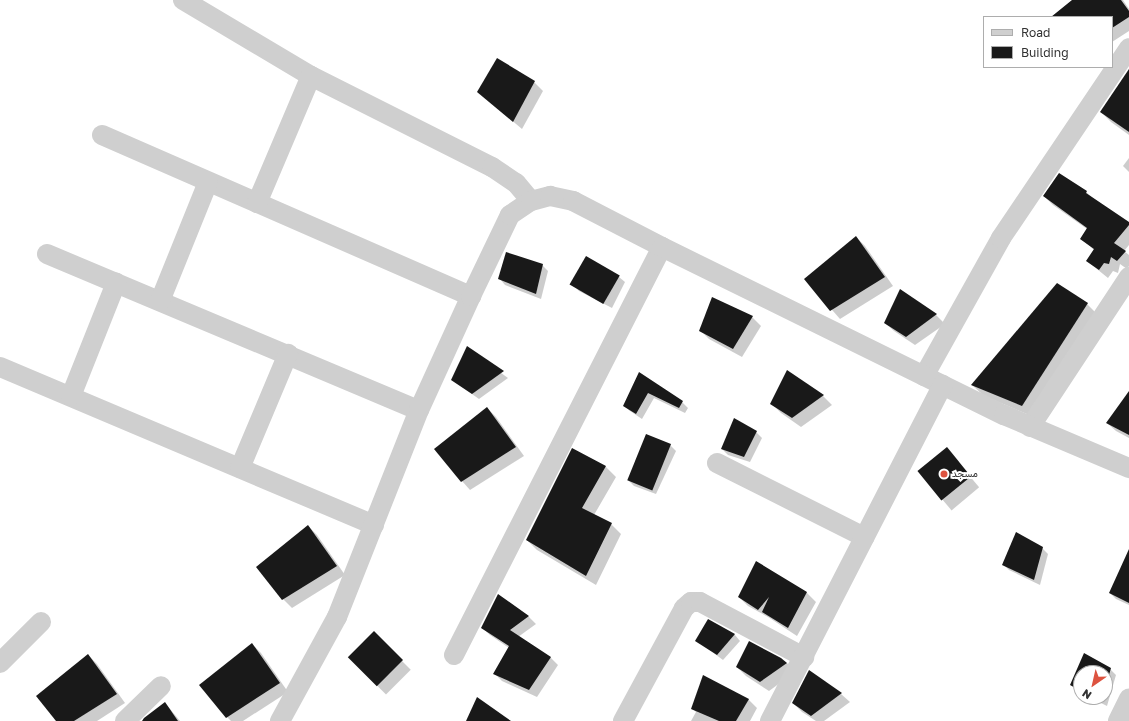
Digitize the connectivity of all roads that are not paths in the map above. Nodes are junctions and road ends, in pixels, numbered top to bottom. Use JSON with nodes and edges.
{"nodes":[{"id":1,"x":183,"y":0,"type":"edge"},
{"id":2,"x":1129,"y":48,"type":"edge"},
{"id":3,"x":311,"y":76,"type":"junction"},
{"id":4,"x":102,"y":135,"type":"dead end"},
{"id":5,"x":208,"y":182,"type":"junction"},
{"id":6,"x":531,"y":201,"type":"junction"},
{"id":7,"x":258,"y":203,"type":"junction"},
{"id":8,"x":662,"y":247,"type":"junction"},
{"id":9,"x":47,"y":254,"type":"dead end"},
{"id":10,"x":1129,"y":276,"type":"edge"},
{"id":11,"x":116,"y":283,"type":"junction"},
{"id":12,"x":471,"y":296,"type":"junction"},
{"id":13,"x":160,"y":301,"type":"junction"},
{"id":14,"x":288,"y":354,"type":"junction"},
{"id":15,"x":0,"y":367,"type":"edge"},
{"id":16,"x":924,"y":376,"type":"junction"},
{"id":17,"x":943,"y":385,"type":"junction"},
{"id":18,"x":71,"y":396,"type":"junction"},
{"id":19,"x":420,"y":410,"type":"junction"},
{"id":20,"x":1030,"y":427,"type":"junction"},
{"id":21,"x":717,"y":463,"type":"dead end"},
{"id":22,"x":240,"y":468,"type":"junction"},
{"id":23,"x":1129,"y":468,"type":"edge"},
{"id":24,"x":374,"y":525,"type":"junction"},
{"id":25,"x":864,"y":537,"type":"junction"},
{"id":26,"x":41,"y":622,"type":"dead end"},
{"id":27,"x":454,"y":655,"type":"dead end"},
{"id":28,"x":804,"y":657,"type":"junction"},
{"id":29,"x":0,"y":663,"type":"edge"},
{"id":30,"x":161,"y":686,"type":"dead end"},
{"id":31,"x":1129,"y":698,"type":"edge"},
{"id":32,"x":125,"y":721,"type":"edge"},
{"id":33,"x":280,"y":721,"type":"edge"},
{"id":34,"x":623,"y":721,"type":"edge"},
{"id":35,"x":770,"y":721,"type":"edge"},
{"id":36,"x":1118,"y":721,"type":"edge"}],
"edges":[{"from":1,"to":3,"type":"street"},
{"from":2,"to":16,"type":"street"},
{"from":3,"to":6,"type":"street"},
{"from":3,"to":7,"type":"street"},
{"from":4,"to":5,"type":"street"},
{"from":5,"to":7,"type":"street"},
{"from":5,"to":13,"type":"street"},
{"from":6,"to":8,"type":"street"},
{"from":6,"to":12,"type":"street"},
{"from":7,"to":12,"type":"street"},
{"from":8,"to":16,"type":"street"},
{"from":8,"to":27,"type":"street"},
{"from":9,"to":11,"type":"street"},
{"from":10,"to":20,"type":"street"},
{"from":11,"to":13,"type":"street"},
{"from":11,"to":18,"type":"street"},
{"from":12,"to":19,"type":"street"},
{"from":13,"to":14,"type":"street"},
{"from":14,"to":19,"type":"street"},
{"from":14,"to":22,"type":"street"},
{"from":15,"to":18,"type":"street"},
{"from":16,"to":17,"type":"street"},
{"from":17,"to":20,"type":"street"},
{"from":17,"to":25,"type":"street"},
{"from":18,"to":22,"type":"street"},
{"from":19,"to":24,"type":"street"},
{"from":20,"to":23,"type":"street"},
{"from":21,"to":25,"type":"street"},
{"from":22,"to":24,"type":"street"},
{"from":24,"to":33,"type":"street"},
{"from":25,"to":28,"type":"street"},
{"from":26,"to":29,"type":"street"},
{"from":28,"to":34,"type":"street"},
{"from":28,"to":35,"type":"street"},
{"from":30,"to":32,"type":"street"},
{"from":31,"to":36,"type":"street"}]}
